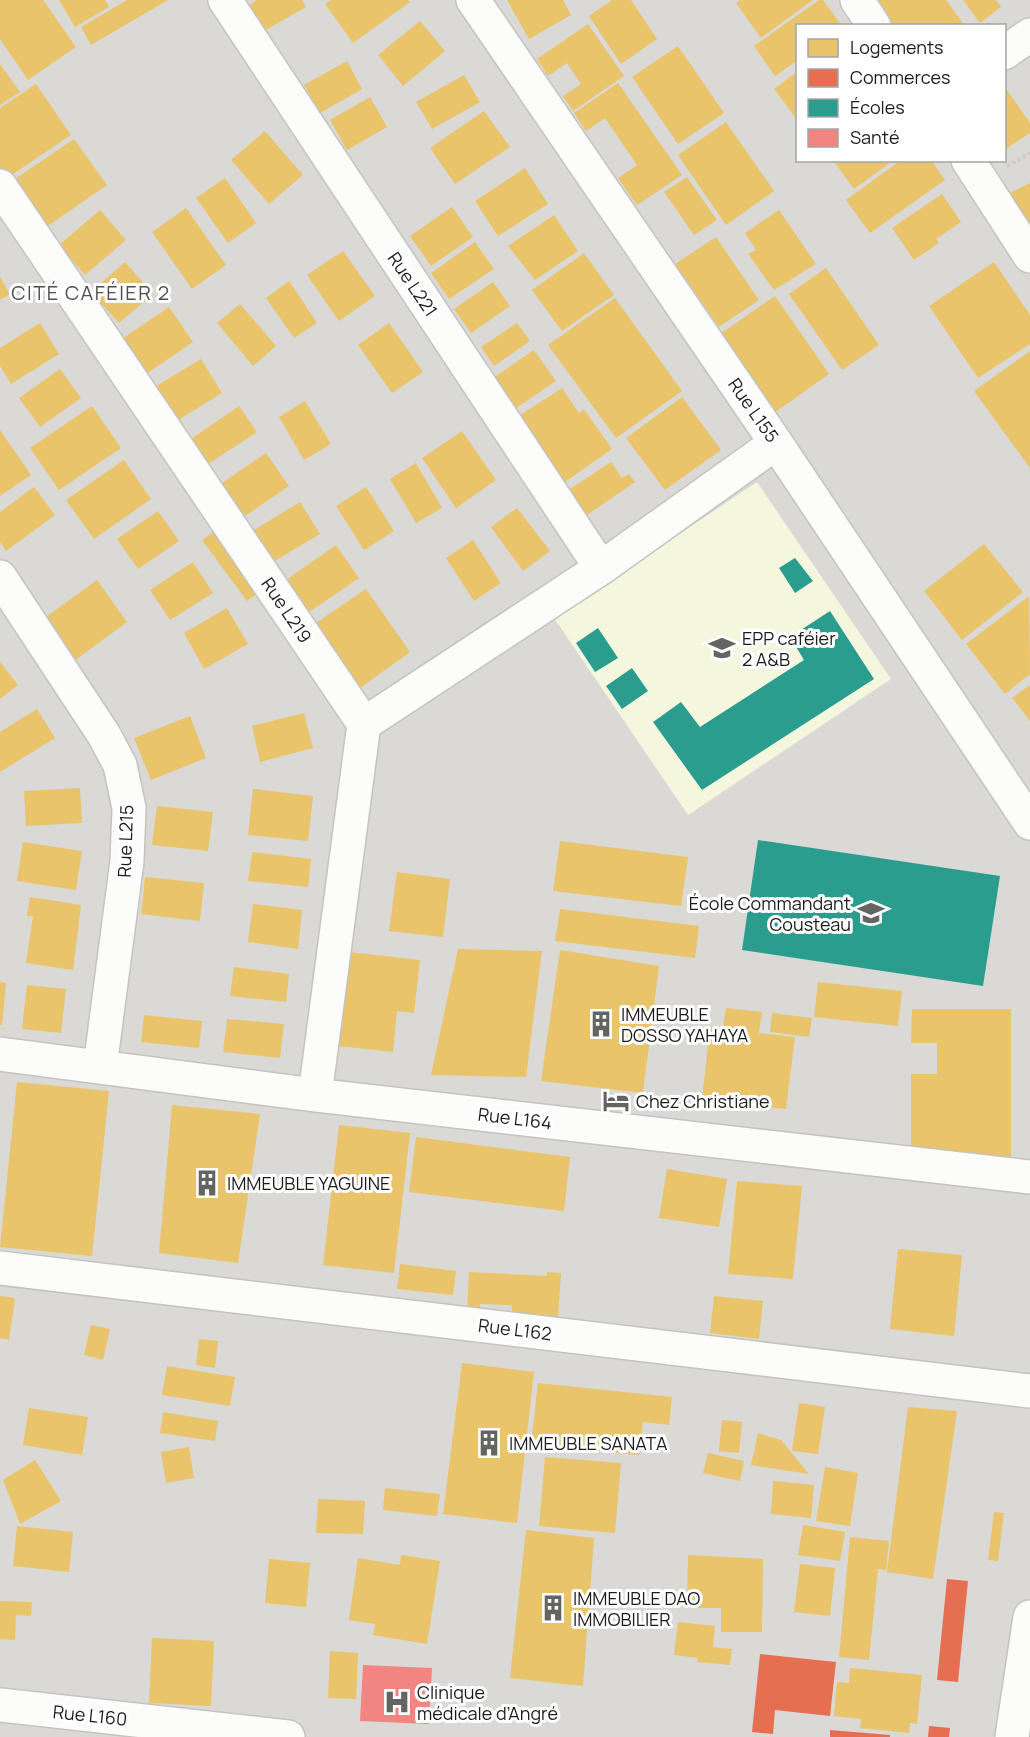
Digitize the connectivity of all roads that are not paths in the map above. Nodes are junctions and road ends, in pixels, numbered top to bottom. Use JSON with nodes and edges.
{"nodes":[{"id":1,"x":225,"y":0,"type":"edge"},
{"id":2,"x":473,"y":0,"type":"edge"},
{"id":3,"x":857,"y":0,"type":"edge"},
{"id":4,"x":873,"y":24,"type":"edge"},
{"id":5,"x":1030,"y":35,"type":"edge"},
{"id":6,"x":1006,"y":52,"type":"edge"},
{"id":7,"x":969,"y":162,"type":"edge"},
{"id":8,"x":0,"y":186,"type":"edge"},
{"id":9,"x":1030,"y":256,"type":"edge"},
{"id":10,"x":776,"y":443,"type":"junction"},
{"id":11,"x":601,"y":568,"type":"junction"},
{"id":12,"x":0,"y":577,"type":"edge"},
{"id":13,"x":364,"y":724,"type":"junction"},
{"id":14,"x":1030,"y":823,"type":"edge"},
{"id":15,"x":0,"y":1054,"type":"edge"},
{"id":16,"x":100,"y":1068,"type":"junction"},
{"id":17,"x":315,"y":1095,"type":"junction"},
{"id":18,"x":1030,"y":1177,"type":"edge"},
{"id":19,"x":0,"y":1268,"type":"edge"},
{"id":20,"x":1030,"y":1391,"type":"edge"},
{"id":21,"x":1030,"y":1617,"type":"edge"},
{"id":22,"x":0,"y":1705,"type":"edge"},
{"id":23,"x":288,"y":1737,"type":"edge"},
{"id":24,"x":1012,"y":1737,"type":"edge"}],
"edges":[{"from":1,"to":11,"type":"street","name":"Rue L221"},
{"from":2,"to":10,"type":"street","name":"Rue L155"},
{"from":3,"to":4,"type":"street"},
{"from":5,"to":6,"type":"street"},
{"from":7,"to":9,"type":"street"},
{"from":8,"to":13,"type":"street","name":"Rue L219"},
{"from":10,"to":11,"type":"street"},
{"from":10,"to":14,"type":"street","name":"Rue L155"},
{"from":11,"to":13,"type":"street"},
{"from":12,"to":16,"type":"street","name":"Rue L215"},
{"from":13,"to":17,"type":"street"},
{"from":15,"to":16,"type":"street","name":"Rue L164"},
{"from":16,"to":17,"type":"street","name":"Rue L164"},
{"from":17,"to":18,"type":"street","name":"Rue L164"},
{"from":19,"to":20,"type":"street","name":"Rue L162"},
{"from":21,"to":24,"type":"street"},
{"from":22,"to":23,"type":"street","name":"Rue L160"}]}
